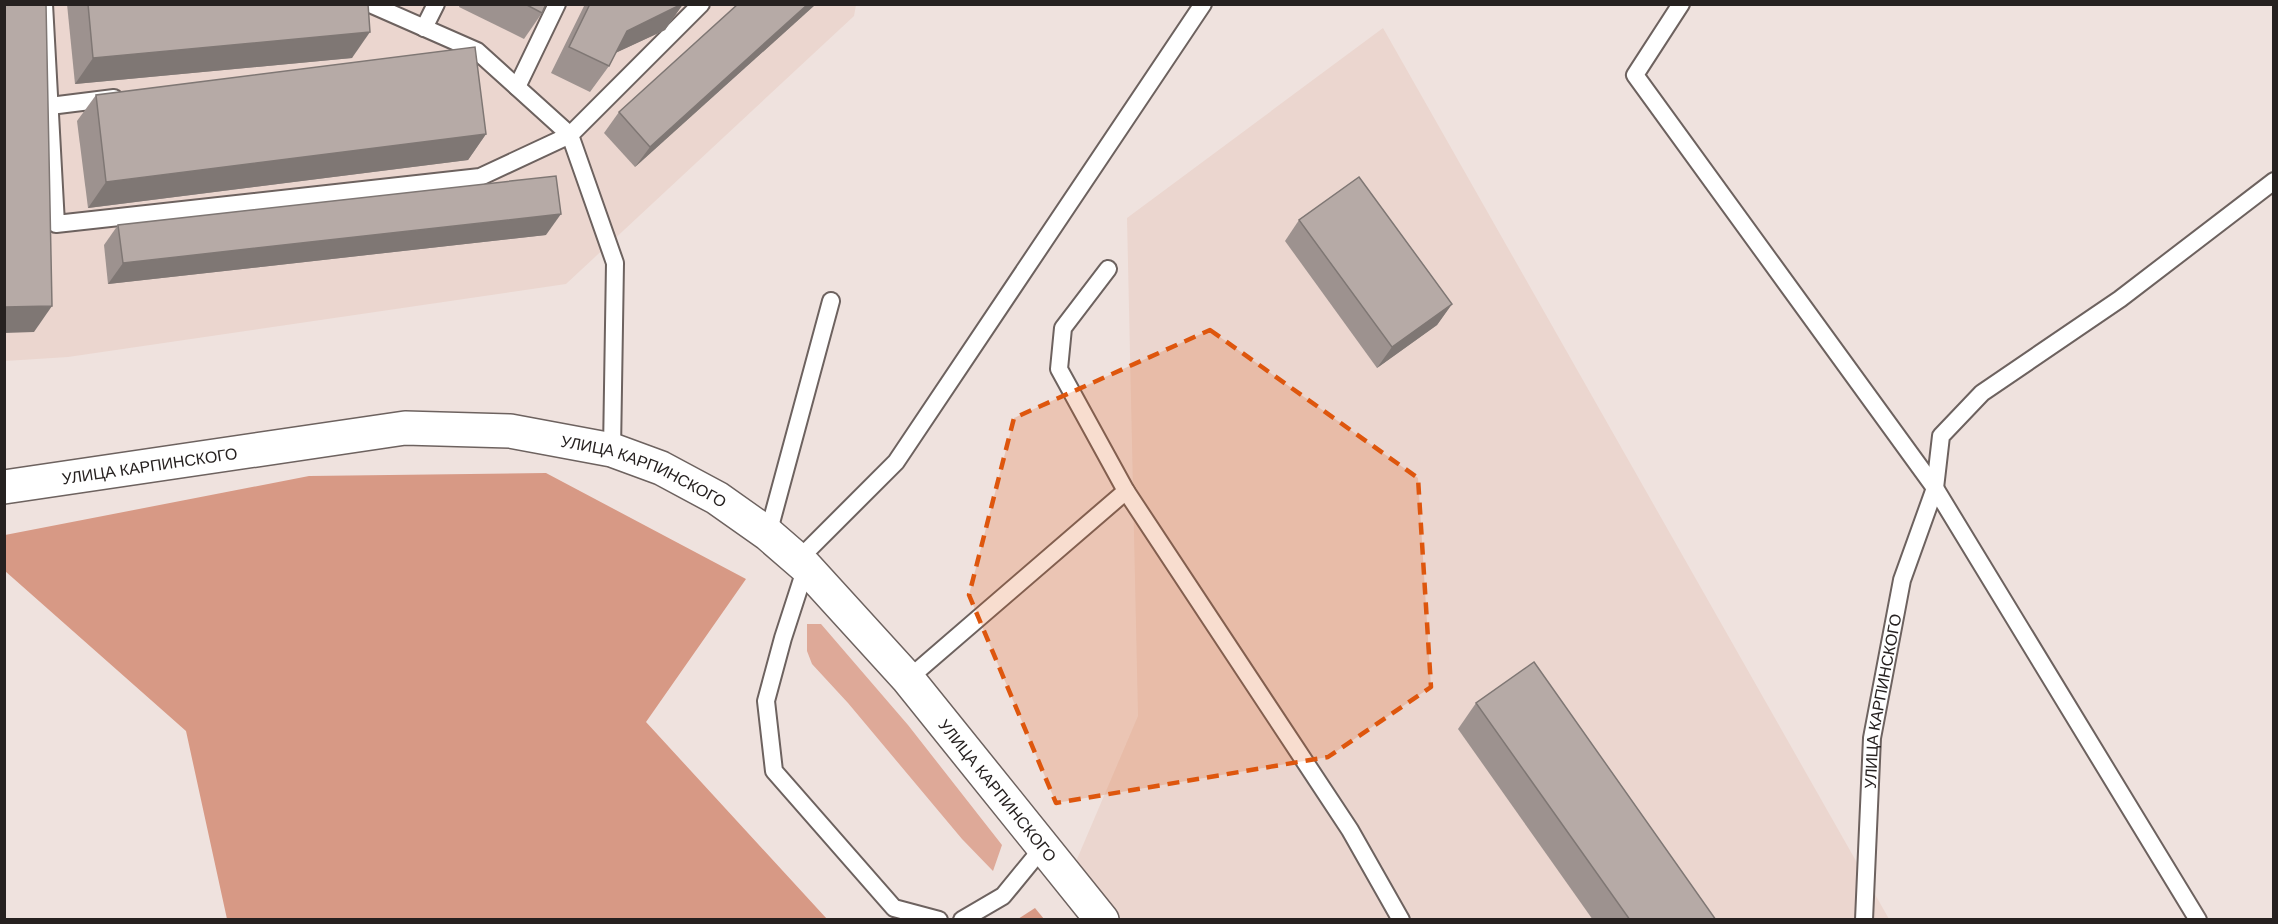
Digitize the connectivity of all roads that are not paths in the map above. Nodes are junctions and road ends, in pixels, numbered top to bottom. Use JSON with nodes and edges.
{"nodes":[{"id":1,"x":44,"y":4,"type":"edge"},
{"id":2,"x":370,"y":4,"type":"edge"},
{"id":3,"x":436,"y":4,"type":"edge"},
{"id":4,"x":557,"y":4,"type":"edge"},
{"id":5,"x":701,"y":4,"type":"edge"},
{"id":6,"x":1203,"y":4,"type":"edge"},
{"id":7,"x":1681,"y":4,"type":"edge"},
{"id":8,"x":424,"y":28,"type":"junction"},
{"id":9,"x":477,"y":51,"type":"junction"},
{"id":10,"x":442,"y":56,"type":"edge"},
{"id":11,"x":517,"y":87,"type":"junction"},
{"id":12,"x":133,"y":95,"type":"edge"},
{"id":13,"x":50,"y":106,"type":"junction"},
{"id":14,"x":570,"y":135,"type":"junction"},
{"id":15,"x":2274,"y":181,"type":"edge"},
{"id":16,"x":1108,"y":269,"type":"dead end"},
{"id":17,"x":831,"y":301,"type":"dead end"},
{"id":18,"x":612,"y":450,"type":"junction"},
{"id":19,"x":4,"y":487,"type":"edge"},
{"id":20,"x":1935,"y":488,"type":"junction"},
{"id":21,"x":1126,"y":491,"type":"junction"},
{"id":22,"x":768,"y":534,"type":"junction"},
{"id":23,"x":802,"y":563,"type":"junction"},
{"id":24,"x":908,"y":679,"type":"junction"},
{"id":25,"x":1044,"y":846,"type":"junction"},
{"id":26,"x":939,"y":920,"type":"edge"},
{"id":27,"x":962,"y":920,"type":"edge"},
{"id":28,"x":1102,"y":920,"type":"edge"},
{"id":29,"x":1401,"y":920,"type":"edge"},
{"id":30,"x":1864,"y":920,"type":"edge"},
{"id":31,"x":2198,"y":920,"type":"edge"}],
"edges":[{"from":1,"to":13,"type":"lane"},
{"from":2,"to":8,"type":"lane"},
{"from":3,"to":8,"type":"lane"},
{"from":4,"to":11,"type":"lane"},
{"from":5,"to":14,"type":"lane"},
{"from":6,"to":23,"type":"lane"},
{"from":7,"to":20,"type":"lane"},
{"from":8,"to":9,"type":"lane"},
{"from":9,"to":10,"type":"lane"},
{"from":9,"to":11,"type":"lane"},
{"from":11,"to":14,"type":"lane"},
{"from":12,"to":13,"type":"lane"},
{"from":13,"to":14,"type":"lane"},
{"from":14,"to":18,"type":"lane"},
{"from":15,"to":20,"type":"lane","name":"УЛИЦА КАРПИНСКОГО"},
{"from":16,"to":21,"type":"lane"},
{"from":17,"to":22,"type":"lane"},
{"from":18,"to":19,"type":"street","name":"УЛИЦА КАРПИНСКОГО"},
{"from":18,"to":22,"type":"street","name":"УЛИЦА КАРПИНСКОГО"},
{"from":20,"to":30,"type":"lane","name":"УЛИЦА КАРПИНСКОГО"},
{"from":20,"to":31,"type":"lane"},
{"from":21,"to":24,"type":"lane"},
{"from":21,"to":29,"type":"lane"},
{"from":22,"to":23,"type":"street","name":"УЛИЦА КАРПИНСКОГО"},
{"from":23,"to":24,"type":"street","name":"УЛИЦА КАРПИНСКОГО"},
{"from":23,"to":26,"type":"lane"},
{"from":24,"to":25,"type":"street","name":"УЛИЦА КАРПИНСКОГО"},
{"from":25,"to":27,"type":"lane"},
{"from":25,"to":28,"type":"street","name":"УЛИЦА КАРПИНСКОГО"}]}
